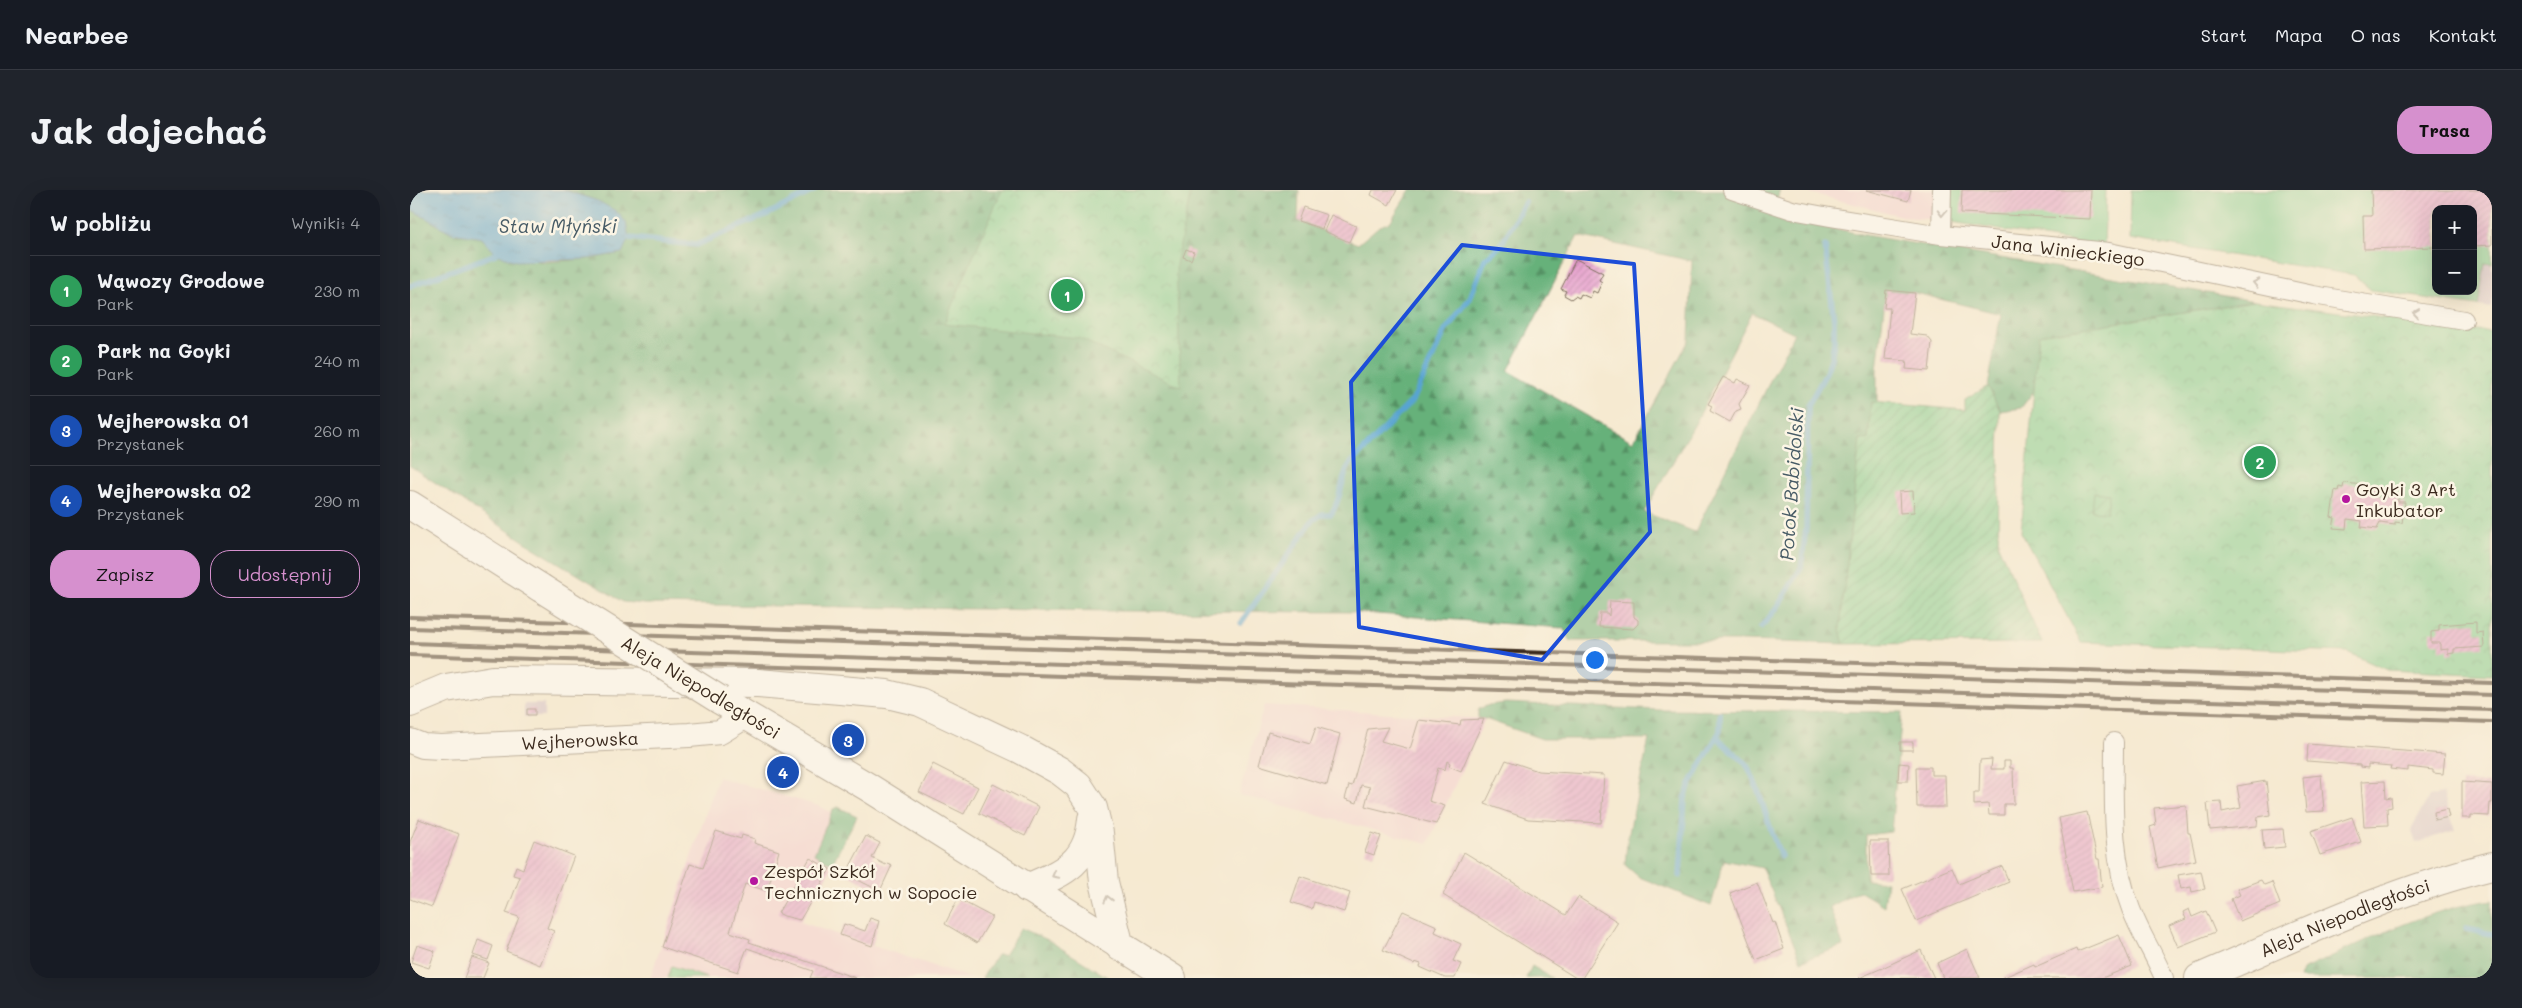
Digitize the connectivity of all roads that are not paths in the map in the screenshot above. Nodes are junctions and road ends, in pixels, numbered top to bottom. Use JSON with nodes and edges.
{"nodes":[{"id":1,"x":1732,"y":190,"type":"edge"},
{"id":2,"x":1942,"y":190,"type":"edge"},
{"id":3,"x":1941,"y":236,"type":"junction"},
{"id":4,"x":2464,"y":320,"type":"dead end"},
{"id":5,"x":410,"y":505,"type":"edge"},
{"id":6,"x":410,"y":702,"type":"edge"},
{"id":7,"x":746,"y":716,"type":"junction"},
{"id":8,"x":410,"y":741,"type":"edge"},
{"id":9,"x":2114,"y":742,"type":"dead end"},
{"id":10,"x":1093,"y":808,"type":"junction"},
{"id":11,"x":2492,"y":866,"type":"edge"},
{"id":12,"x":1027,"y":888,"type":"junction"},
{"id":13,"x":1120,"y":947,"type":"junction"},
{"id":14,"x":2203,"y":977,"type":"edge"},
{"id":15,"x":1172,"y":978,"type":"edge"},
{"id":16,"x":2164,"y":978,"type":"edge"}],
"edges":[{"from":1,"to":3,"type":"street","name":"Jana Winieckiego"},
{"from":2,"to":3,"type":"street","one_way":true},
{"from":4,"to":3,"type":"street","name":"Jana Winieckiego","one_way":true},
{"from":5,"to":7,"type":"main road","name":"Aleja Niepodległości","bridge":true},
{"from":6,"to":10,"type":"main road"},
{"from":7,"to":8,"type":"street","name":"Wejherowska"},
{"from":7,"to":12,"type":"main road","name":"Aleja Niepodległości"},
{"from":9,"to":16,"type":"street"},
{"from":10,"to":12,"type":"main road","one_way":true},
{"from":13,"to":10,"type":"main road","one_way":true},
{"from":11,"to":14,"type":"main road","name":"Aleja Niepodległości"},
{"from":12,"to":13,"type":"main road","name":"Aleja Niepodległości"},
{"from":13,"to":15,"type":"main road","name":"Aleja Niepodległości"}]}
